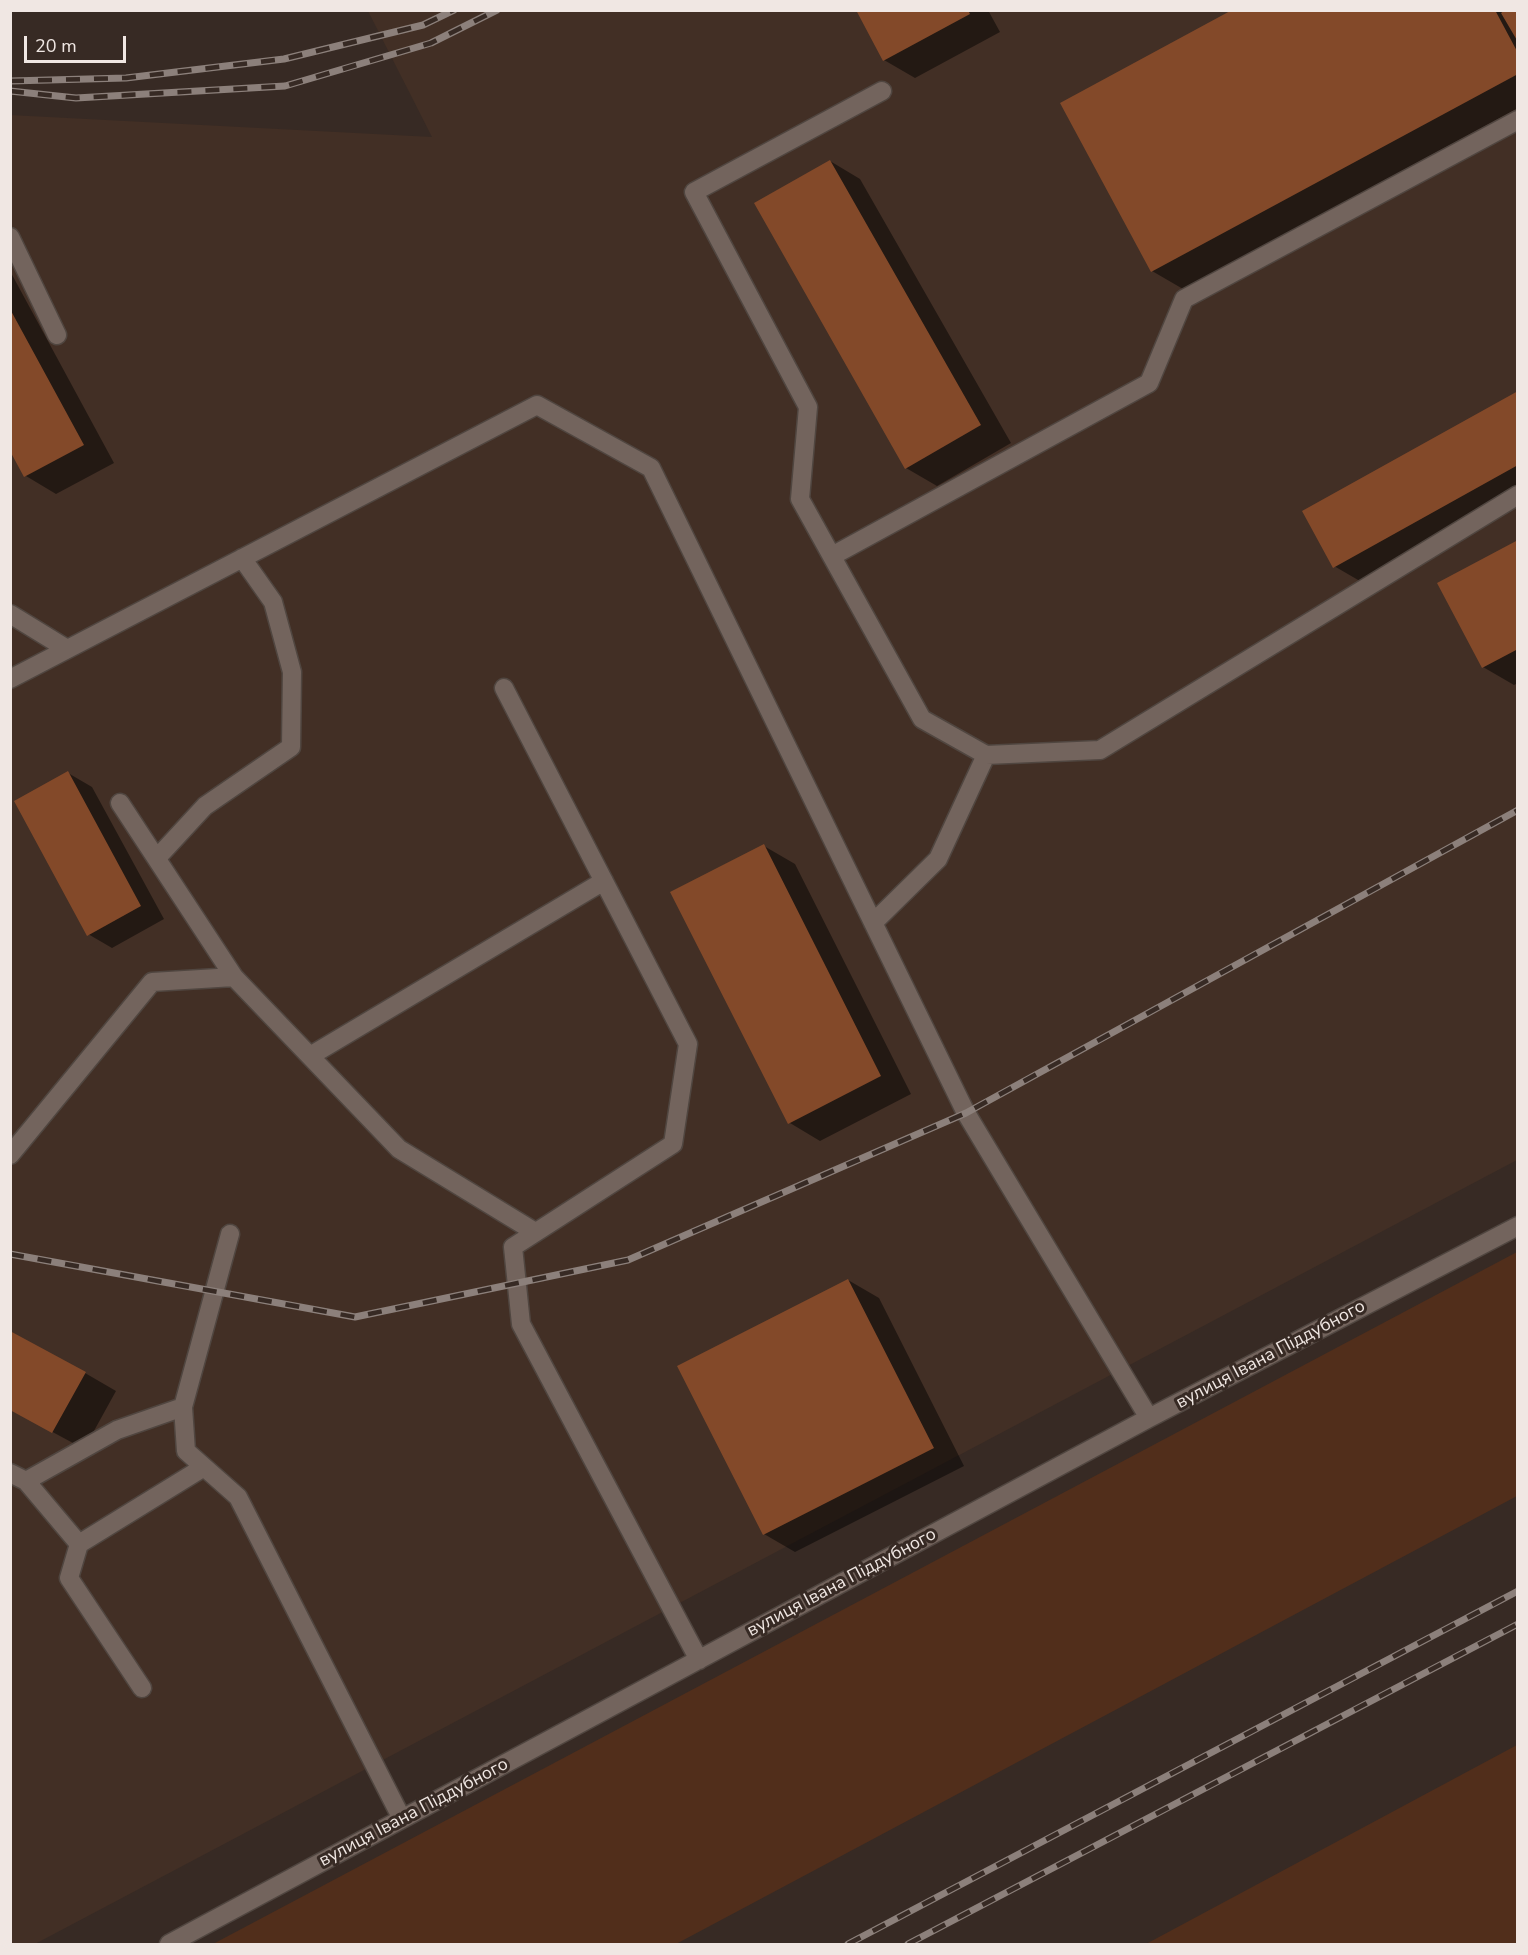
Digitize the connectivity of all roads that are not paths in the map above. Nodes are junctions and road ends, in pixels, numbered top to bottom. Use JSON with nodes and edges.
{"nodes":[{"id":1,"x":882,"y":91,"type":"dead end"},
{"id":2,"x":1518,"y":120,"type":"edge"},
{"id":3,"x":10,"y":237,"type":"edge"},
{"id":4,"x":57,"y":335,"type":"dead end"},
{"id":5,"x":1518,"y":495,"type":"edge"},
{"id":6,"x":832,"y":556,"type":"junction"},
{"id":7,"x":242,"y":558,"type":"junction"},
{"id":8,"x":10,"y":614,"type":"edge"},
{"id":9,"x":67,"y":649,"type":"junction"},
{"id":10,"x":10,"y":679,"type":"edge"},
{"id":11,"x":504,"y":688,"type":"dead end"},
{"id":12,"x":986,"y":755,"type":"junction"},
{"id":13,"x":120,"y":803,"type":"dead end"},
{"id":14,"x":157,"y":858,"type":"junction"},
{"id":15,"x":604,"y":881,"type":"junction"},
{"id":16,"x":873,"y":922,"type":"junction"},
{"id":17,"x":234,"y":977,"type":"junction"},
{"id":18,"x":310,"y":1056,"type":"junction"},
{"id":19,"x":10,"y":1155,"type":"edge"},
{"id":20,"x":1518,"y":1226,"type":"edge"},
{"id":21,"x":535,"y":1232,"type":"junction"},
{"id":22,"x":230,"y":1234,"type":"dead end"},
{"id":23,"x":183,"y":1407,"type":"junction"},
{"id":24,"x":1149,"y":1418,"type":"junction"},
{"id":25,"x":204,"y":1467,"type":"junction"},
{"id":26,"x":18,"y":1477,"type":"edge"},
{"id":27,"x":79,"y":1544,"type":"junction"},
{"id":28,"x":699,"y":1660,"type":"junction"},
{"id":29,"x":142,"y":1688,"type":"dead end"},
{"id":30,"x":402,"y":1819,"type":"junction"},
{"id":31,"x":169,"y":1944,"type":"edge"}],
"edges":[{"from":1,"to":6,"type":"street"},
{"from":2,"to":6,"type":"street"},
{"from":3,"to":4,"type":"street"},
{"from":5,"to":12,"type":"street"},
{"from":6,"to":12,"type":"street"},
{"from":7,"to":9,"type":"street"},
{"from":7,"to":14,"type":"street"},
{"from":7,"to":16,"type":"street"},
{"from":8,"to":9,"type":"street"},
{"from":9,"to":10,"type":"street"},
{"from":11,"to":15,"type":"street"},
{"from":12,"to":16,"type":"street"},
{"from":13,"to":14,"type":"street"},
{"from":14,"to":17,"type":"street"},
{"from":15,"to":18,"type":"street"},
{"from":15,"to":21,"type":"street"},
{"from":16,"to":24,"type":"street"},
{"from":17,"to":18,"type":"street"},
{"from":17,"to":19,"type":"street"},
{"from":18,"to":21,"type":"street"},
{"from":20,"to":24,"type":"street","name":"вулиця Івана Піддубного"},
{"from":21,"to":28,"type":"street"},
{"from":22,"to":23,"type":"street"},
{"from":23,"to":25,"type":"street"},
{"from":23,"to":26,"type":"street"},
{"from":24,"to":28,"type":"street","name":"вулиця Івана Піддубного"},
{"from":25,"to":27,"type":"street"},
{"from":25,"to":30,"type":"street"},
{"from":26,"to":27,"type":"street"},
{"from":27,"to":29,"type":"street"},
{"from":28,"to":30,"type":"street","name":"вулиця Івана Піддубного"},
{"from":30,"to":31,"type":"street","name":"вулиця Івана Піддубного"}]}
